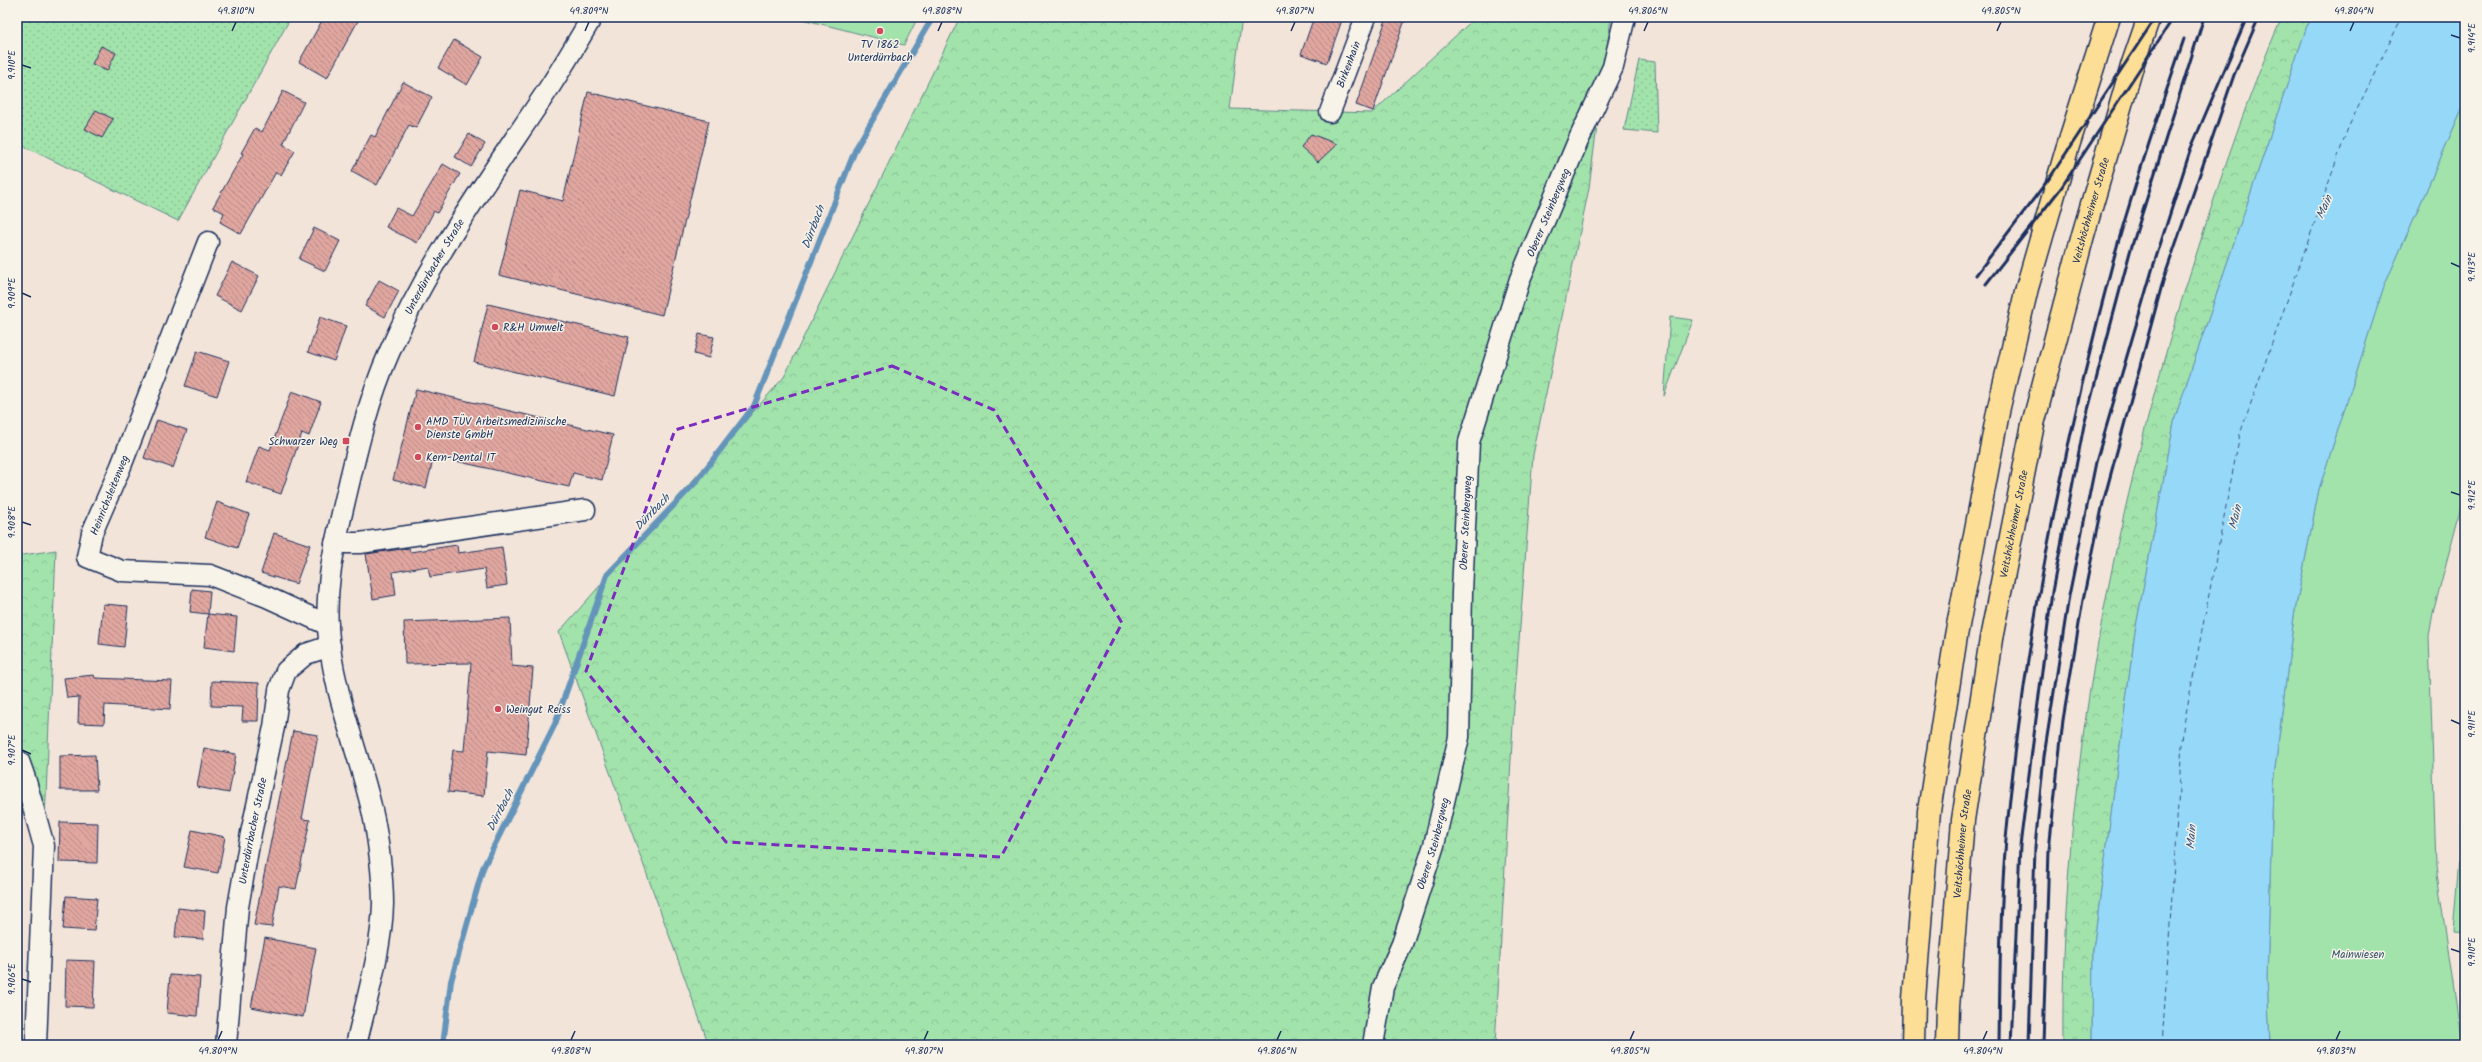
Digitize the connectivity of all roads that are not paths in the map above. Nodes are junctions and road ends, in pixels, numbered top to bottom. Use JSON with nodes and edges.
{"nodes":[{"id":1,"x":592,"y":17,"type":"edge"},
{"id":2,"x":1366,"y":17,"type":"edge"},
{"id":3,"x":1625,"y":17,"type":"edge"},
{"id":4,"x":2109,"y":17,"type":"edge"},
{"id":5,"x":2149,"y":17,"type":"edge"},
{"id":6,"x":1330,"y":112,"type":"dead end"},
{"id":7,"x":208,"y":242,"type":"dead end"},
{"id":8,"x":585,"y":510,"type":"dead end"},
{"id":9,"x":335,"y":543,"type":"junction"},
{"id":10,"x":328,"y":625,"type":"junction"},
{"id":11,"x":330,"y":646,"type":"junction"},
{"id":12,"x":19,"y":761,"type":"dead end"},
{"id":13,"x":36,"y":1045,"type":"edge"},
{"id":14,"x":226,"y":1045,"type":"edge"},
{"id":15,"x":356,"y":1045,"type":"edge"},
{"id":16,"x":1373,"y":1045,"type":"edge"},
{"id":17,"x":1913,"y":1045,"type":"edge"},
{"id":18,"x":1947,"y":1045,"type":"edge"}],
"edges":[{"from":1,"to":9,"type":"street","name":"Unterdürrbacher Straße"},
{"from":2,"to":6,"type":"street","name":"Birkenhain"},
{"from":3,"to":16,"type":"street","name":"Oberer Steinbergweg"},
{"from":4,"to":17,"type":"highway"},
{"from":5,"to":18,"type":"highway","name":"Veitshöchheimer Straße"},
{"from":7,"to":10,"type":"street","name":"Heinrichsleitenweg"},
{"from":8,"to":9,"type":"street"},
{"from":9,"to":10,"type":"street","name":"Unterdürrbacher Straße"},
{"from":10,"to":11,"type":"street","name":"Unterdürrbacher Straße"},
{"from":11,"to":14,"type":"street","name":"Unterdürrbacher Straße"},
{"from":11,"to":15,"type":"street","name":"Unterdürrbacher Straße"},
{"from":12,"to":13,"type":"street"}]}
